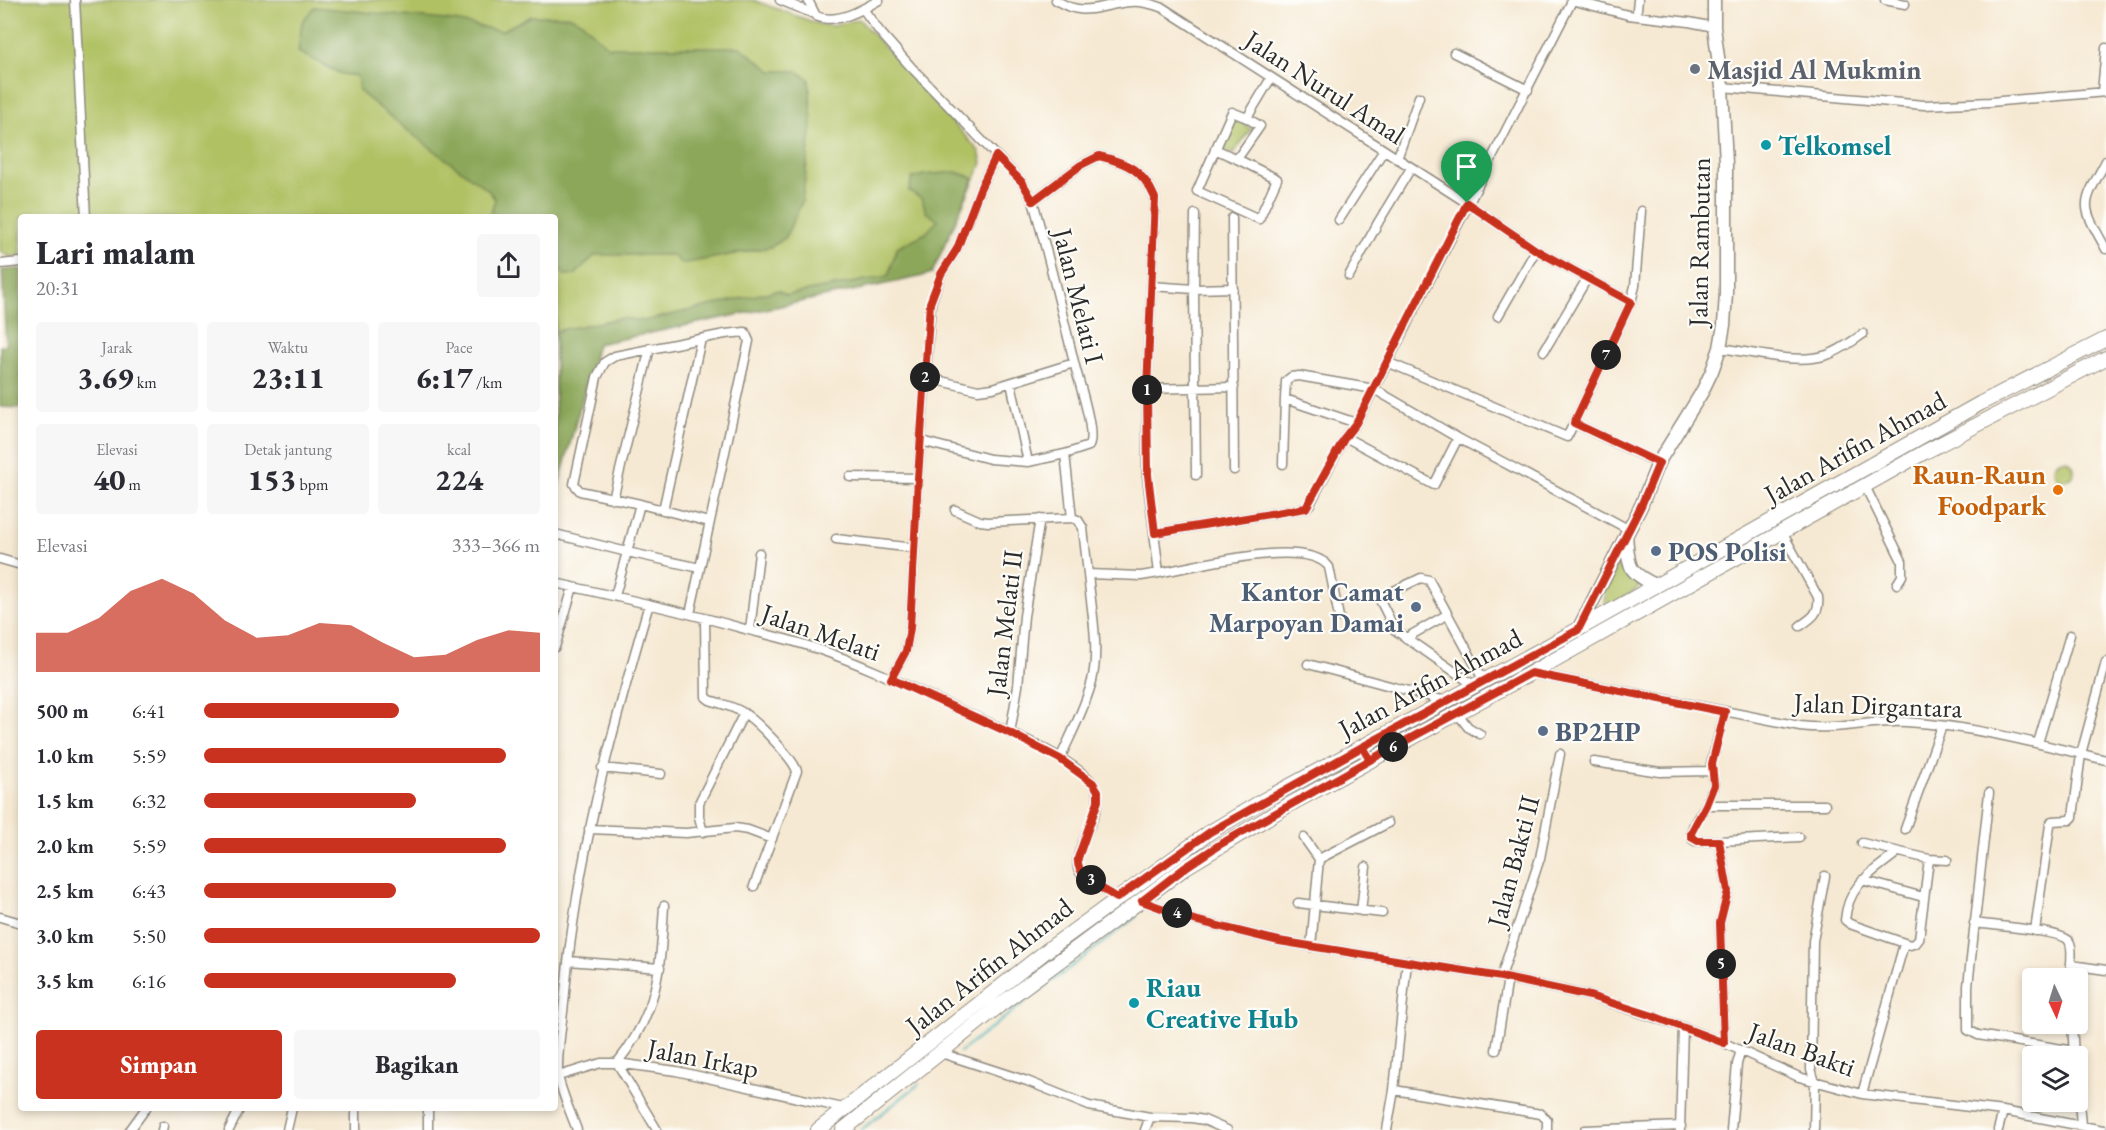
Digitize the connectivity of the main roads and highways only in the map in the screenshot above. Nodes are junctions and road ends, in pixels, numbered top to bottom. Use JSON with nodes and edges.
{"nodes":[{"id":1,"x":1714,"y":0,"type":"edge"},
{"id":2,"x":2106,"y":339,"type":"edge"},
{"id":3,"x":2106,"y":358,"type":"edge"},
{"id":4,"x":1916,"y":440,"type":"junction"},
{"id":5,"x":1923,"y":453,"type":"junction"},
{"id":6,"x":1627,"y":531,"type":"junction"},
{"id":7,"x":1657,"y":586,"type":"junction"},
{"id":8,"x":1578,"y":630,"type":"junction"},
{"id":9,"x":1362,"y":747,"type":"junction"},
{"id":10,"x":1370,"y":760,"type":"junction"},
{"id":11,"x":868,"y":1090,"type":"junction"},
{"id":12,"x":878,"y":1102,"type":"junction"},
{"id":13,"x":818,"y":1130,"type":"edge"},
{"id":14,"x":843,"y":1130,"type":"edge"}],
"edges":[{"from":1,"to":6,"type":"main road","name":"Jalan Rambutan"},
{"from":2,"to":4,"type":"main road","name":"Jalan Arifin Ahmad"},
{"from":3,"to":5,"type":"main road","name":"Jalan Arifin Ahmad"},
{"from":4,"to":5,"type":"main road"},
{"from":4,"to":7,"type":"main road","name":"Jalan Arifin Ahmad"},
{"from":5,"to":10,"type":"main road","name":"Jalan Arifin Ahmad"},
{"from":6,"to":7,"type":"main road"},
{"from":6,"to":8,"type":"main road","name":"Jalan Rambutan"},
{"from":7,"to":8,"type":"main road","name":"Jalan Arifin Ahmad"},
{"from":8,"to":9,"type":"main road","name":"Jalan Arifin Ahmad"},
{"from":9,"to":10,"type":"main road"},
{"from":9,"to":11,"type":"main road","name":"Jalan Arifin Ahmad"},
{"from":10,"to":12,"type":"main road","name":"Jalan Arifin Ahmad"},
{"from":11,"to":12,"type":"main road"},
{"from":11,"to":13,"type":"main road","name":"Jalan Arifin Ahmad"},
{"from":12,"to":14,"type":"main road","name":"Jalan Arifin Ahmad"}]}
